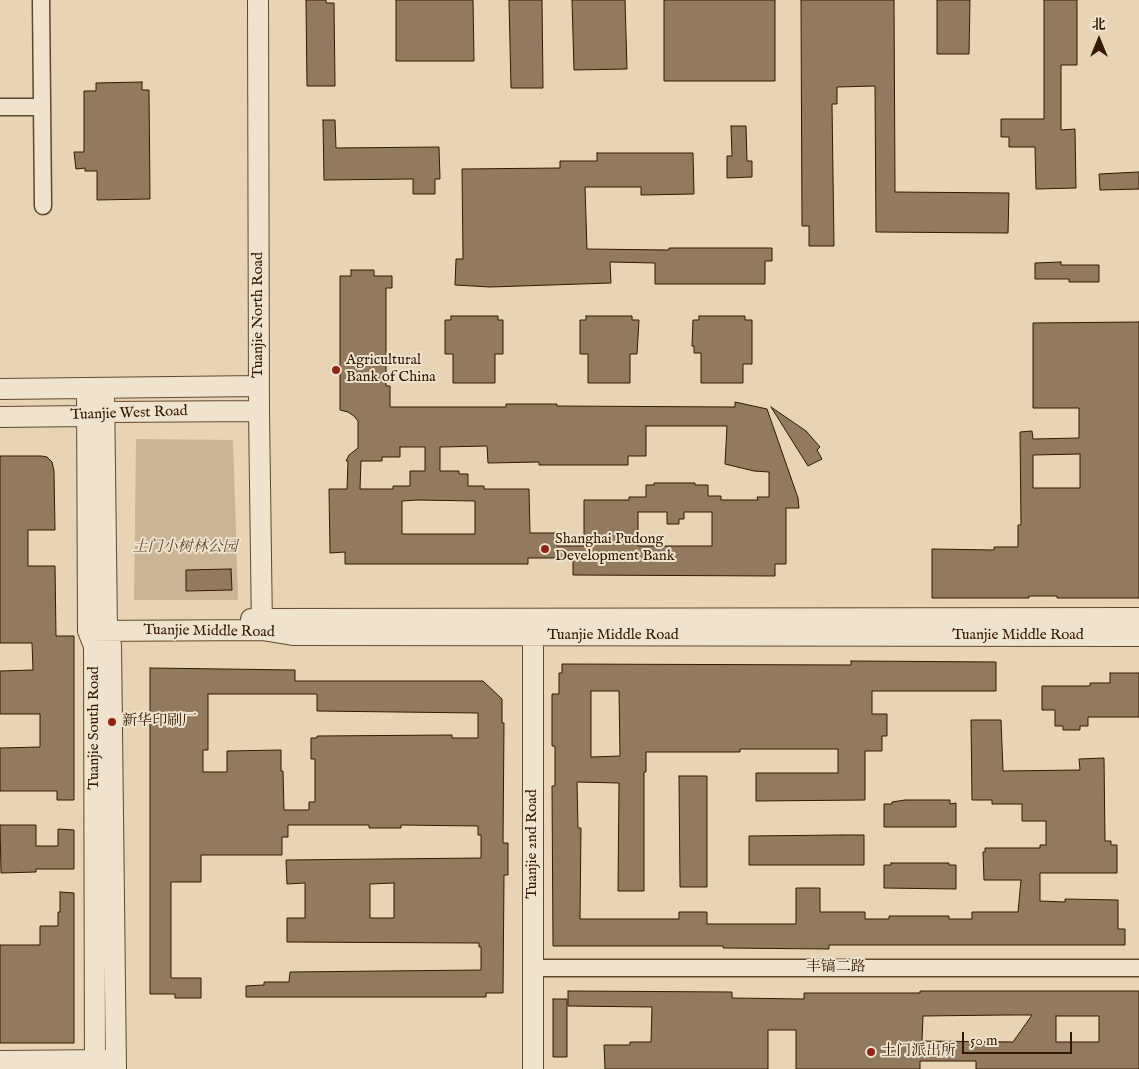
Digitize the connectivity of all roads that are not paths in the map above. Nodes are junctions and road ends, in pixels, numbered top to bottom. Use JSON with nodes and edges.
{"nodes":[{"id":1,"x":41,"y":0,"type":"edge"},
{"id":2,"x":258,"y":0,"type":"edge"},
{"id":3,"x":41,"y":107,"type":"junction"},
{"id":4,"x":0,"y":108,"type":"edge"},
{"id":5,"x":43,"y":206,"type":"dead end"},
{"id":6,"x":259,"y":386,"type":"junction"},
{"id":7,"x":96,"y":388,"type":"junction"},
{"id":8,"x":0,"y":389,"type":"edge"},
{"id":9,"x":258,"y":411,"type":"junction"},
{"id":10,"x":96,"y":414,"type":"junction"},
{"id":11,"x":0,"y":417,"type":"edge"},
{"id":12,"x":1139,"y":618,"type":"edge"},
{"id":13,"x":97,"y":625,"type":"junction"},
{"id":14,"x":262,"y":625,"type":"junction"},
{"id":15,"x":533,"y":627,"type":"junction"},
{"id":16,"x":1139,"y":636,"type":"edge"},
{"id":17,"x":533,"y":968,"type":"junction"},
{"id":18,"x":1139,"y":968,"type":"edge"},
{"id":19,"x":0,"y":1061,"type":"edge"},
{"id":20,"x":116,"y":1064,"type":"edge"},
{"id":21,"x":95,"y":1065,"type":"edge"},
{"id":22,"x":533,"y":1069,"type":"edge"}],
"edges":[{"from":1,"to":3,"type":"street"},
{"from":2,"to":6,"type":"street","name":"Tuanjie North Road"},
{"from":3,"to":4,"type":"street"},
{"from":3,"to":5,"type":"street"},
{"from":6,"to":7,"type":"street","name":"Tuanjie West Road"},
{"from":6,"to":9,"type":"street","name":"Tuanjie North Road"},
{"from":7,"to":8,"type":"street","name":"Tuanjie West Road"},
{"from":7,"to":10,"type":"street","name":"Tuanjie South Road"},
{"from":9,"to":10,"type":"street","name":"Tuanjie West Road"},
{"from":9,"to":14,"type":"street","name":"Tuanjie North Road"},
{"from":10,"to":11,"type":"street","name":"Tuanjie West Road"},
{"from":10,"to":13,"type":"street","name":"Tuanjie South Road"},
{"from":12,"to":15,"type":"street","name":"Tuanjie Middle Road"},
{"from":13,"to":14,"type":"street","name":"Tuanjie Middle Road"},
{"from":13,"to":20,"type":"street","name":"Tuanjie South Road"},
{"from":13,"to":21,"type":"street","name":"Tuanjie South Road"},
{"from":14,"to":15,"type":"street","name":"Tuanjie Middle Road"},
{"from":15,"to":16,"type":"street","name":"Tuanjie Middle Road"},
{"from":15,"to":17,"type":"street","name":"Tuanjie 2nd Road"},
{"from":17,"to":18,"type":"street","name":"丰镐二路"},
{"from":17,"to":22,"type":"street","name":"Tuanjie 2nd Road"},
{"from":19,"to":21,"type":"street"},
{"from":20,"to":21,"type":"street"}]}
